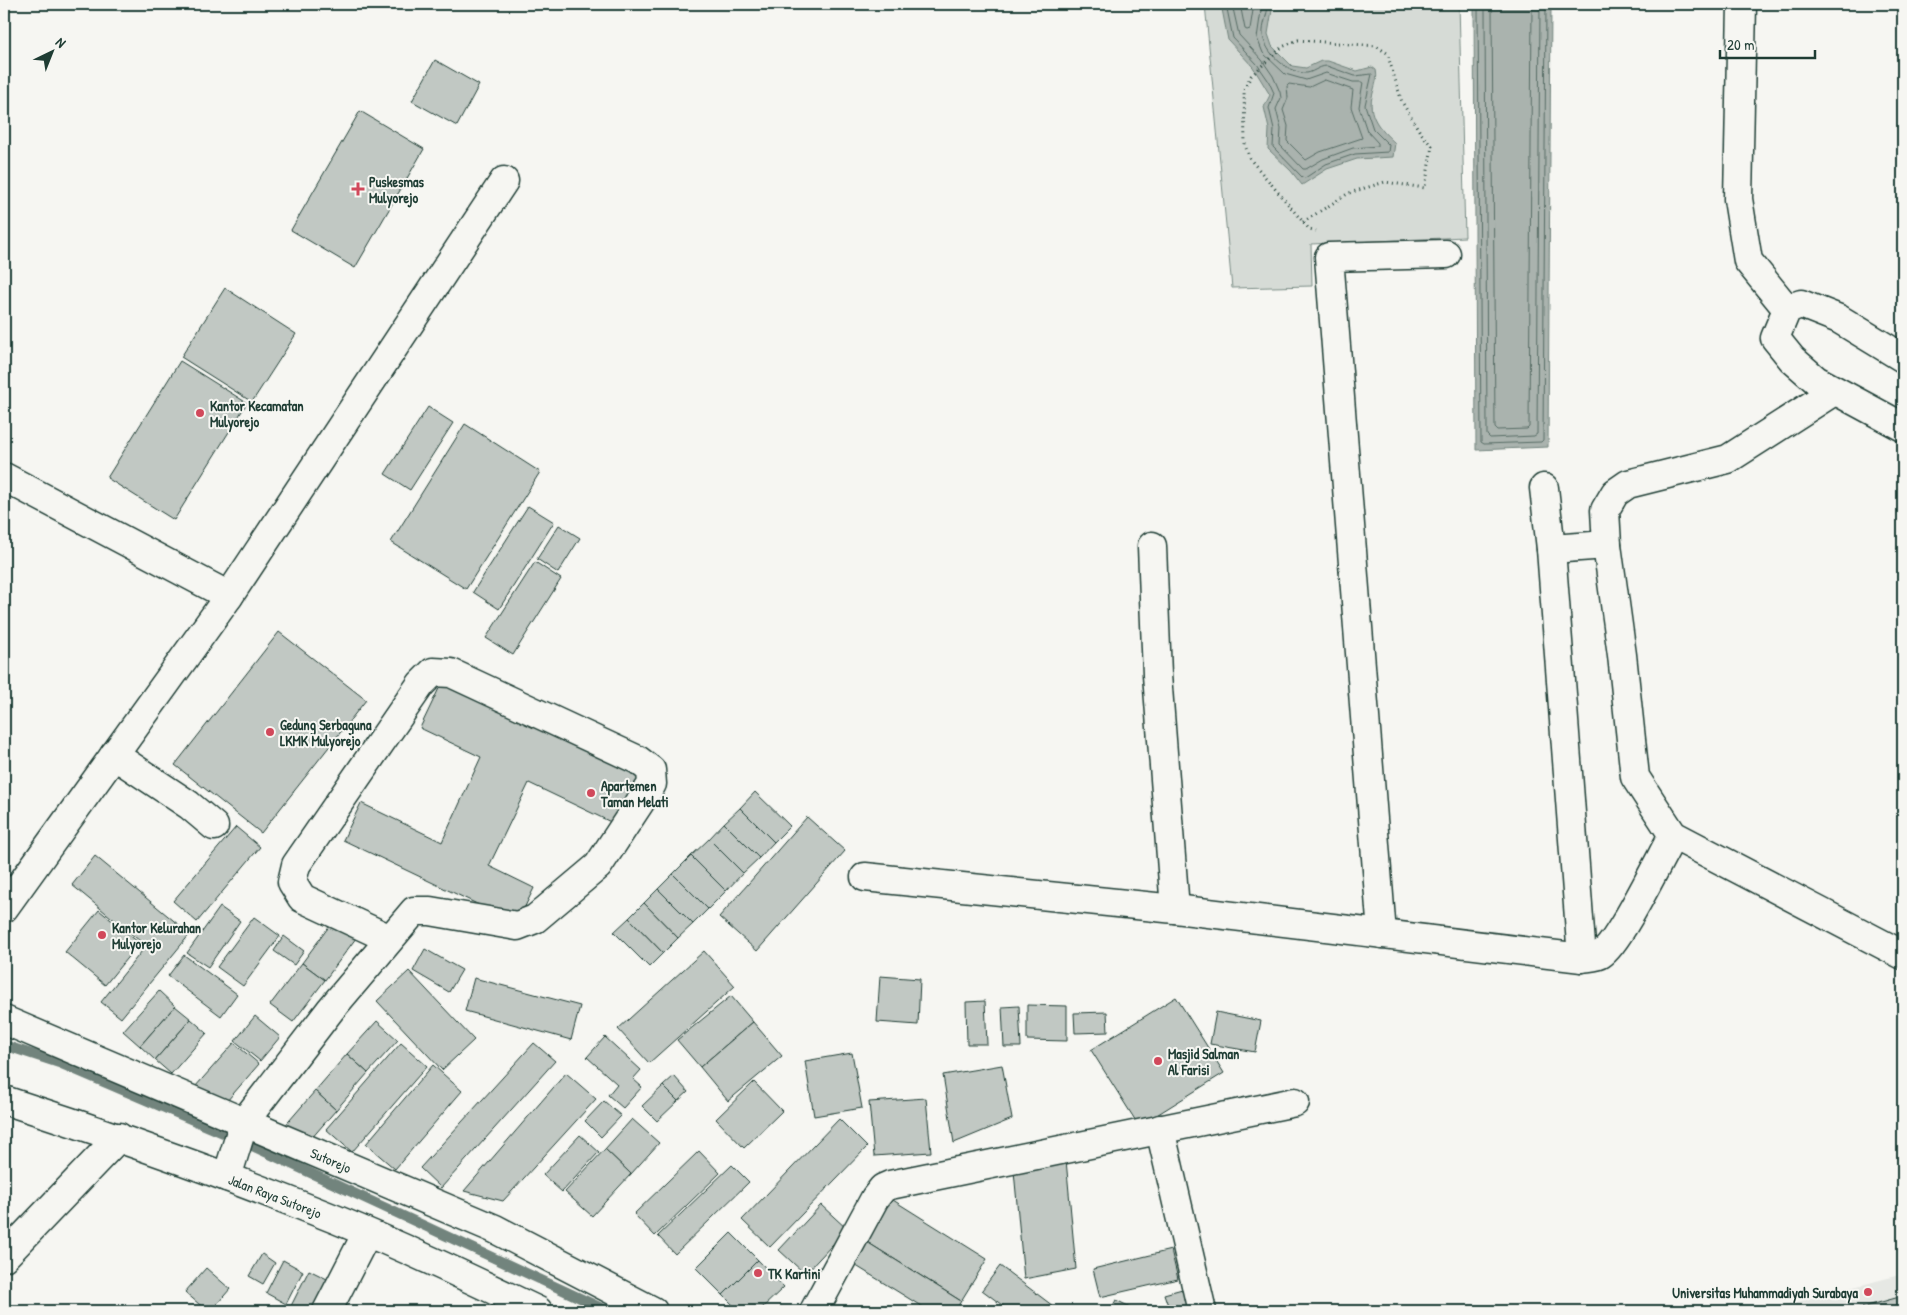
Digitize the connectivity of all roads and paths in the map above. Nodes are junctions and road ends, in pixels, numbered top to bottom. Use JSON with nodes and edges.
{"nodes":[{"id":1,"x":1742,"y":4,"type":"edge"},
{"id":2,"x":1251,"y":76,"type":"joint"},
{"id":3,"x":504,"y":181,"type":"dead end"},
{"id":4,"x":1446,"y":254,"type":"dead end"},
{"id":5,"x":1787,"y":309,"type":"junction"},
{"id":6,"x":1903,"y":358,"type":"edge"},
{"id":7,"x":1834,"y":391,"type":"junction"},
{"id":8,"x":1903,"y":427,"type":"edge"},
{"id":9,"x":4,"y":477,"type":"edge"},
{"id":10,"x":1544,"y":488,"type":"dead end"},
{"id":11,"x":1607,"y":545,"type":"junction"},
{"id":12,"x":1152,"y":546,"type":"dead end"},
{"id":13,"x":1551,"y":549,"type":"junction"},
{"id":14,"x":229,"y":596,"type":"junction"},
{"id":15,"x":114,"y":755,"type":"junction"},
{"id":16,"x":214,"y":826,"type":"dead end"},
{"id":17,"x":1673,"y":835,"type":"junction"},
{"id":18,"x":865,"y":877,"type":"dead end"},
{"id":19,"x":4,"y":908,"type":"edge"},
{"id":20,"x":1174,"y":909,"type":"junction"},
{"id":21,"x":1382,"y":934,"type":"junction"},
{"id":22,"x":390,"y":939,"type":"junction"},
{"id":23,"x":1903,"y":955,"type":"edge"},
{"id":24,"x":1582,"y":958,"type":"junction"},
{"id":25,"x":4,"y":1020,"type":"edge"},
{"id":26,"x":4,"y":1100,"type":"edge"},
{"id":27,"x":1295,"y":1102,"type":"dead end"},
{"id":28,"x":242,"y":1128,"type":"junction"},
{"id":29,"x":1160,"y":1129,"type":"junction"},
{"id":30,"x":119,"y":1136,"type":"junction"},
{"id":31,"x":228,"y":1172,"type":"junction"},
{"id":32,"x":367,"y":1233,"type":"junction"},
{"id":33,"x":4,"y":1257,"type":"edge"},
{"id":34,"x":327,"y":1311,"type":"edge"},
{"id":35,"x":538,"y":1311,"type":"edge"},
{"id":36,"x":653,"y":1311,"type":"edge"},
{"id":37,"x":814,"y":1311,"type":"edge"},
{"id":38,"x":1202,"y":1311,"type":"edge"}],
"edges":[{"from":1,"to":5,"type":"street"},
{"from":2,"to":2,"type":"path"},
{"from":3,"to":14,"type":"street"},
{"from":4,"to":21,"type":"street"},
{"from":5,"to":6,"type":"street"},
{"from":5,"to":7,"type":"street"},
{"from":7,"to":8,"type":"street"},
{"from":7,"to":11,"type":"street"},
{"from":9,"to":14,"type":"street"},
{"from":10,"to":13,"type":"street"},
{"from":11,"to":13,"type":"street"},
{"from":11,"to":17,"type":"street"},
{"from":12,"to":20,"type":"street"},
{"from":13,"to":24,"type":"street"},
{"from":14,"to":15,"type":"street"},
{"from":15,"to":16,"type":"street"},
{"from":15,"to":19,"type":"street"},
{"from":17,"to":23,"type":"street"},
{"from":17,"to":24,"type":"street"},
{"from":18,"to":20,"type":"street"},
{"from":20,"to":21,"type":"street"},
{"from":21,"to":24,"type":"street"},
{"from":22,"to":22,"type":"street"},
{"from":22,"to":28,"type":"street"},
{"from":25,"to":28,"type":"street","name":"Sutorejo"},
{"from":26,"to":30,"type":"street","name":"Jalan Raya Sutorejo"},
{"from":27,"to":29,"type":"street"},
{"from":28,"to":31,"type":"street"},
{"from":28,"to":36,"type":"street","name":"Sutorejo"},
{"from":29,"to":37,"type":"street"},
{"from":29,"to":38,"type":"street"},
{"from":30,"to":31,"type":"street","name":"Jalan Raya Sutorejo"},
{"from":30,"to":33,"type":"street"},
{"from":31,"to":32,"type":"street","name":"Jalan Raya Sutorejo"},
{"from":32,"to":34,"type":"street"},
{"from":32,"to":35,"type":"street","name":"Jalan Raya Sutorejo"}]}
